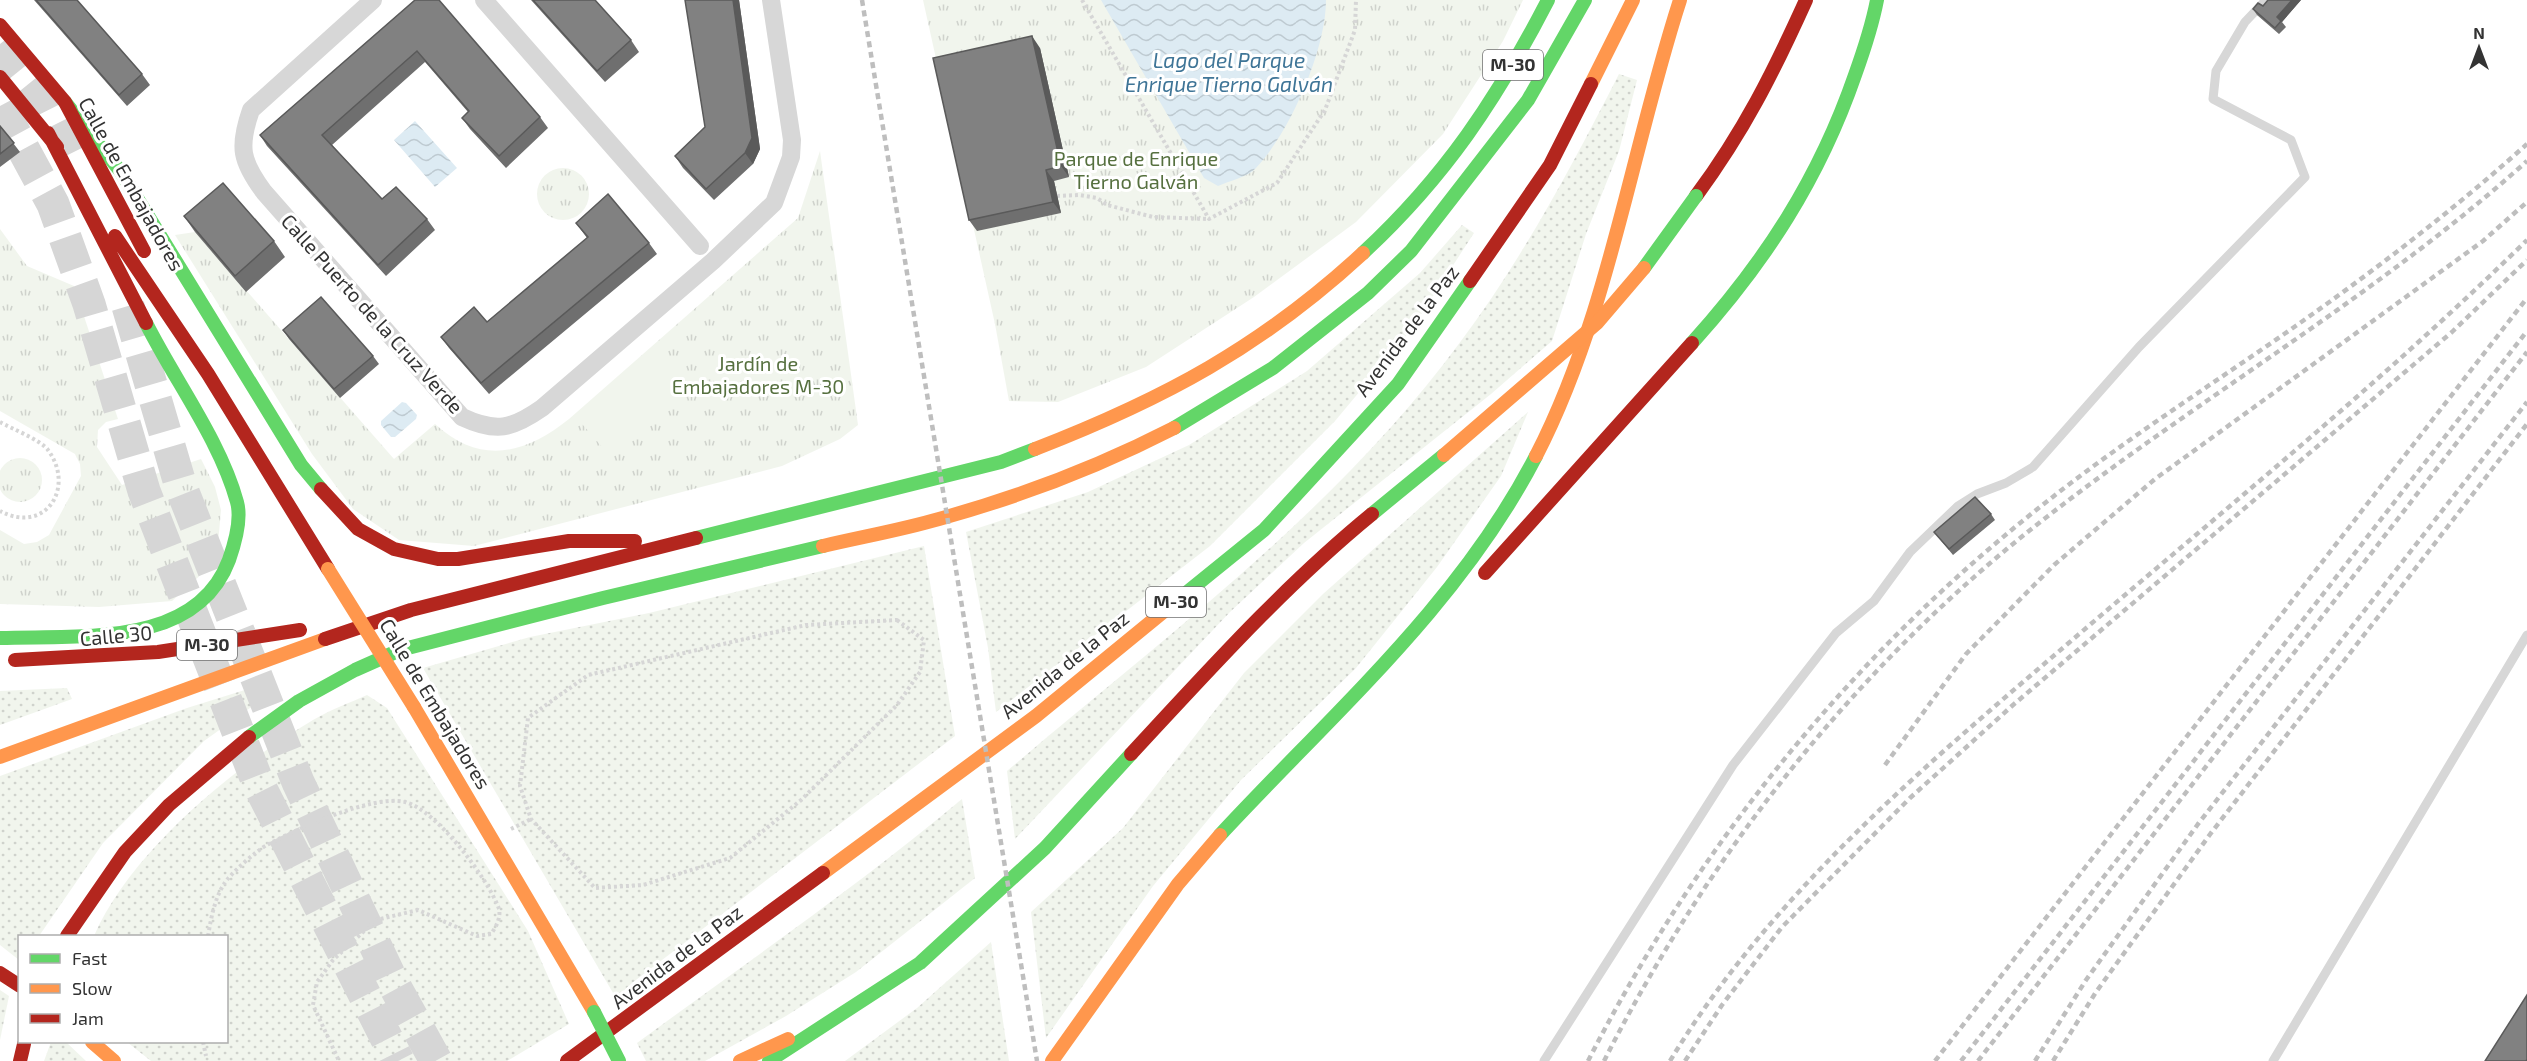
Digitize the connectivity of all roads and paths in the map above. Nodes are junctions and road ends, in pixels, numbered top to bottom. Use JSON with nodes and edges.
{"nodes":[{"id":1,"x":374,"y":0,"type":"edge"},
{"id":2,"x":484,"y":0,"type":"edge"},
{"id":3,"x":771,"y":0,"type":"edge"},
{"id":4,"x":1082,"y":0,"type":"edge"},
{"id":5,"x":1357,"y":0,"type":"edge"},
{"id":6,"x":1548,"y":0,"type":"edge"},
{"id":7,"x":1585,"y":0,"type":"edge"},
{"id":8,"x":1633,"y":0,"type":"edge"},
{"id":9,"x":1680,"y":0,"type":"edge"},
{"id":10,"x":1806,"y":0,"type":"edge"},
{"id":11,"x":1877,"y":0,"type":"edge"},
{"id":12,"x":2266,"y":0,"type":"edge"},
{"id":13,"x":0,"y":25,"type":"edge"},
{"id":14,"x":0,"y":77,"type":"edge"},
{"id":15,"x":1752,"y":79,"type":"dead end"},
{"id":16,"x":65,"y":102,"type":"junction"},
{"id":17,"x":48,"y":133,"type":"junction"},
{"id":18,"x":1698,"y":194,"type":"junction"},
{"id":19,"x":1057,"y":196,"type":"dead end"},
{"id":20,"x":1209,"y":219,"type":"junction"},
{"id":21,"x":700,"y":246,"type":"dead end"},
{"id":22,"x":208,"y":374,"type":"junction"},
{"id":23,"x":0,"y":422,"type":"edge"},
{"id":24,"x":0,"y":511,"type":"edge"},
{"id":25,"x":670,"y":543,"type":"junction"},
{"id":26,"x":1474,"y":585,"type":"dead end"},
{"id":27,"x":411,"y":610,"type":"junction"},
{"id":28,"x":1434,"y":628,"type":"dead end"},
{"id":29,"x":2527,"y":635,"type":"edge"},
{"id":30,"x":0,"y":638,"type":"edge"},
{"id":31,"x":924,"y":640,"type":"joint"},
{"id":32,"x":0,"y":660,"type":"edge"},
{"id":33,"x":0,"y":757,"type":"edge"},
{"id":34,"x":1194,"y":864,"type":"junction"},
{"id":35,"x":68,"y":935,"type":"edge"},
{"id":36,"x":208,"y":935,"type":"edge"},
{"id":37,"x":0,"y":973,"type":"edge"},
{"id":38,"x":18,"y":985,"type":"edge"},
{"id":39,"x":848,"y":1012,"type":"junction"},
{"id":40,"x":94,"y":1043,"type":"edge"},
{"id":41,"x":203,"y":1043,"type":"edge"},
{"id":42,"x":24,"y":1044,"type":"dead end"},
{"id":43,"x":206,"y":1056,"type":"dead end"},
{"id":44,"x":20,"y":1061,"type":"edge"},
{"id":45,"x":114,"y":1061,"type":"edge"},
{"id":46,"x":339,"y":1061,"type":"edge"},
{"id":47,"x":567,"y":1061,"type":"edge"},
{"id":48,"x":619,"y":1061,"type":"edge"},
{"id":49,"x":740,"y":1061,"type":"edge"},
{"id":50,"x":770,"y":1061,"type":"edge"},
{"id":51,"x":1052,"y":1061,"type":"edge"},
{"id":52,"x":1544,"y":1061,"type":"edge"},
{"id":53,"x":2273,"y":1061,"type":"edge"}],
"edges":[{"from":1,"to":3,"type":"street","name":"Calle Puerto de la Cruz Verde"},
{"from":2,"to":21,"type":"street"},
{"from":4,"to":20,"type":"path"},
{"from":5,"to":20,"type":"path"},
{"from":6,"to":25,"type":"main road","number":"M-30"},
{"from":7,"to":35,"type":"main road"},
{"from":8,"to":47,"type":"main road","name":"Avenida de la Paz","number":"M-30"},
{"from":9,"to":34,"type":"main road"},
{"from":10,"to":18,"type":"main road"},
{"from":11,"to":26,"type":"main road"},
{"from":12,"to":52,"type":"lane"},
{"from":13,"to":16,"type":"main road","name":"Calle de Embajadores"},
{"from":14,"to":17,"type":"main road","name":"Calle de Embajadores"},
{"from":15,"to":18,"type":"main road"},
{"from":16,"to":22,"type":"main road","name":"Calle de Embajadores"},
{"from":16,"to":25,"type":"main road"},
{"from":17,"to":22,"type":"main road","name":"Calle de Embajadores"},
{"from":17,"to":30,"type":"main road"},
{"from":18,"to":39,"type":"main road","bridge":true},
{"from":19,"to":20,"type":"path"},
{"from":22,"to":48,"type":"main road","name":"Calle de Embajadores","bridge":true},
{"from":23,"to":24,"type":"path"},
{"from":25,"to":27,"type":"main road","number":"M-30"},
{"from":27,"to":32,"type":"main road","name":"Calle 30","number":"M-30"},
{"from":27,"to":33,"type":"main road"},
{"from":28,"to":34,"type":"main road"},
{"from":29,"to":53,"type":"lane"},
{"from":31,"to":31,"type":"path"},
{"from":34,"to":51,"type":"main road"},
{"from":36,"to":46,"type":"path"},
{"from":37,"to":38,"type":"main road"},
{"from":39,"to":49,"type":"main road"},
{"from":39,"to":50,"type":"main road"},
{"from":40,"to":45,"type":"main road"},
{"from":41,"to":43,"type":"path"},
{"from":42,"to":44,"type":"main road"}]}
